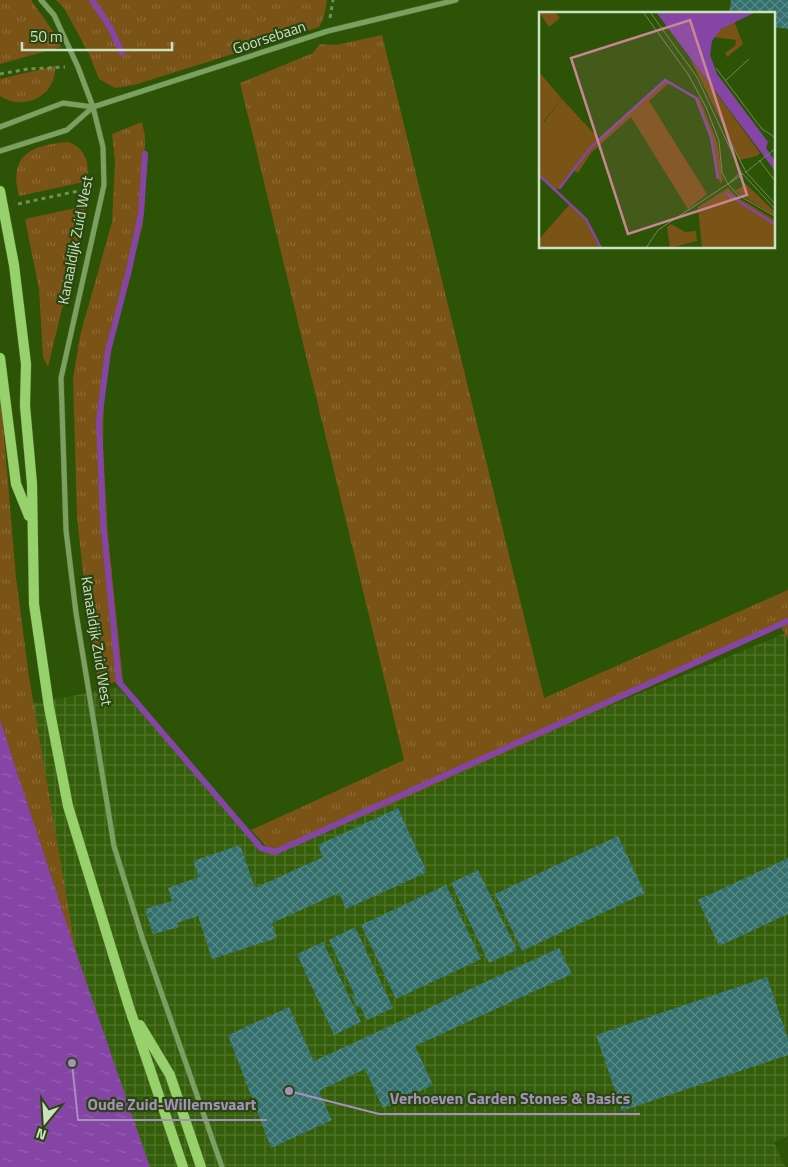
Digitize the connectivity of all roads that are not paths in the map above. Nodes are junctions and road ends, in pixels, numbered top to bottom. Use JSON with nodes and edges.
{"nodes":[{"id":1,"x":41,"y":0,"type":"edge"},
{"id":2,"x":456,"y":0,"type":"edge"},
{"id":3,"x":93,"y":107,"type":"junction"},
{"id":4,"x":0,"y":127,"type":"edge"},
{"id":5,"x":0,"y":151,"type":"edge"},
{"id":6,"x":0,"y":191,"type":"edge"},
{"id":7,"x":0,"y":358,"type":"edge"},
{"id":8,"x":32,"y":523,"type":"junction"},
{"id":9,"x":129,"y":1006,"type":"junction"},
{"id":10,"x":183,"y":1167,"type":"edge"},
{"id":11,"x":201,"y":1167,"type":"edge"},
{"id":12,"x":222,"y":1167,"type":"edge"}],
"edges":[{"from":1,"to":3,"type":"street","name":"Kanaaldijk Zuid West"},
{"from":2,"to":3,"type":"street","name":"Goorsebaan"},
{"from":3,"to":4,"type":"street","name":"Goorsebaan"},
{"from":3,"to":5,"type":"street","name":"Goorsebaan"},
{"from":3,"to":12,"type":"street","name":"Kanaaldijk Zuid West"},
{"from":6,"to":8,"type":"main road"},
{"from":7,"to":8,"type":"main road"},
{"from":8,"to":9,"type":"main road"},
{"from":9,"to":10,"type":"main road"},
{"from":9,"to":11,"type":"main road"}]}
